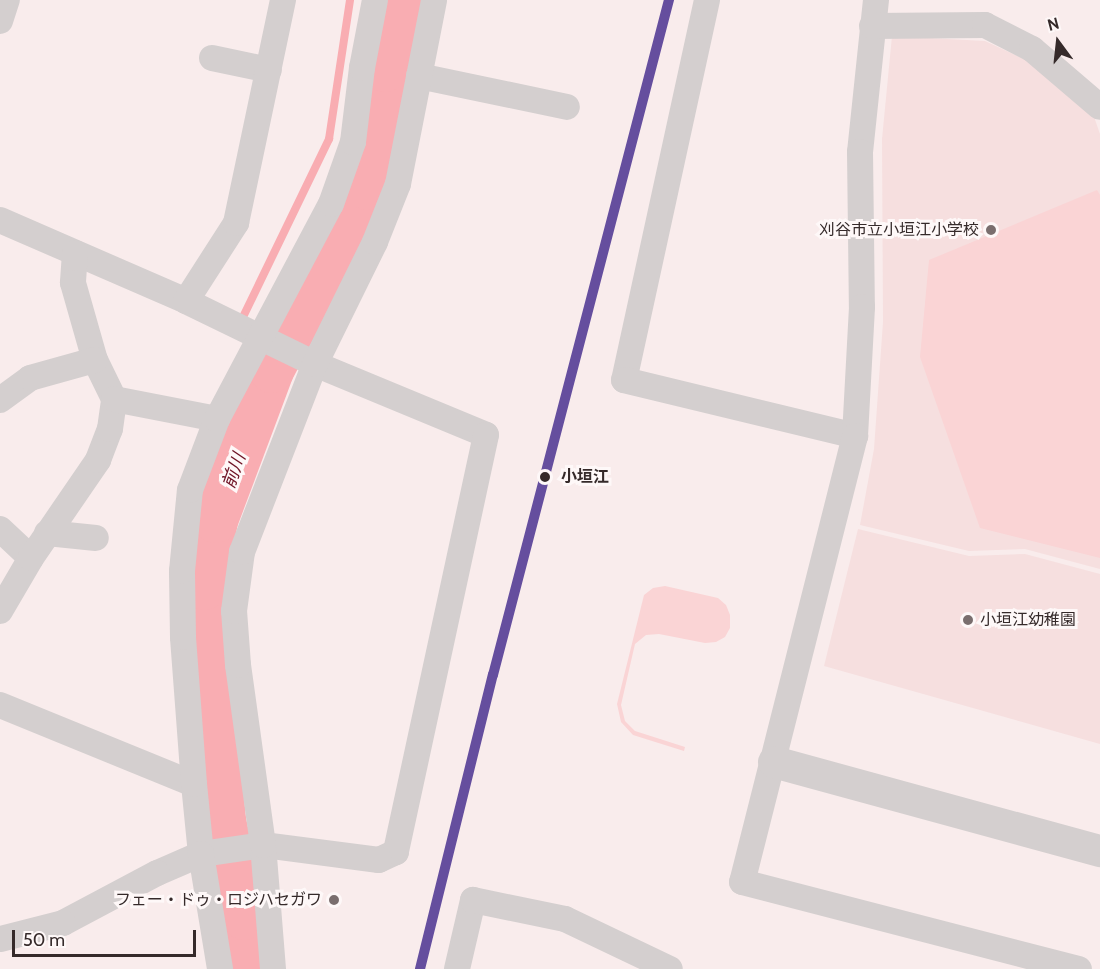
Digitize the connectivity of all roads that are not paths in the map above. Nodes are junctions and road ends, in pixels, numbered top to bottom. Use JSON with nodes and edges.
{"nodes":[{"id":1,"x":7,"y":0,"type":"edge"},
{"id":2,"x":283,"y":0,"type":"edge"},
{"id":3,"x":375,"y":0,"type":"edge"},
{"id":4,"x":434,"y":0,"type":"edge"},
{"id":5,"x":707,"y":0,"type":"edge"},
{"id":6,"x":876,"y":0,"type":"edge"},
{"id":7,"x":0,"y":21,"type":"edge"},
{"id":8,"x":872,"y":26,"type":"junction"},
{"id":9,"x":212,"y":58,"type":"dead end"},
{"id":10,"x":269,"y":70,"type":"junction"},
{"id":11,"x":419,"y":76,"type":"junction"},
{"id":12,"x":567,"y":107,"type":"dead end"},
{"id":13,"x":1100,"y":107,"type":"edge"},
{"id":14,"x":0,"y":220,"type":"edge"},
{"id":15,"x":75,"y":253,"type":"junction"},
{"id":16,"x":186,"y":301,"type":"junction"},
{"id":17,"x":258,"y":337,"type":"junction"},
{"id":18,"x":95,"y":360,"type":"junction"},
{"id":19,"x":315,"y":364,"type":"junction"},
{"id":20,"x":114,"y":399,"type":"junction"},
{"id":21,"x":0,"y":400,"type":"edge"},
{"id":22,"x":217,"y":419,"type":"junction"},
{"id":23,"x":855,"y":436,"type":"junction"},
{"id":24,"x":0,"y":529,"type":"edge"},
{"id":25,"x":47,"y":533,"type":"junction"},
{"id":26,"x":96,"y":538,"type":"dead end"},
{"id":27,"x":31,"y":558,"type":"junction"},
{"id":28,"x":0,"y":611,"type":"edge"},
{"id":29,"x":0,"y":705,"type":"edge"},
{"id":30,"x":774,"y":762,"type":"junction"},
{"id":31,"x":194,"y":784,"type":"junction"},
{"id":32,"x":263,"y":845,"type":"junction"},
{"id":33,"x":1100,"y":851,"type":"edge"},
{"id":34,"x":201,"y":854,"type":"junction"},
{"id":35,"x":0,"y":939,"type":"edge"},
{"id":36,"x":220,"y":969,"type":"edge"},
{"id":37,"x":273,"y":969,"type":"edge"},
{"id":38,"x":457,"y":969,"type":"edge"},
{"id":39,"x":670,"y":969,"type":"edge"},
{"id":40,"x":1079,"y":969,"type":"edge"}],
"edges":[{"from":1,"to":7,"type":"street"},
{"from":2,"to":10,"type":"street"},
{"from":3,"to":17,"type":"street"},
{"from":4,"to":11,"type":"street"},
{"from":5,"to":23,"type":"street"},
{"from":6,"to":8,"type":"street"},
{"from":8,"to":13,"type":"street"},
{"from":8,"to":23,"type":"street"},
{"from":9,"to":10,"type":"street"},
{"from":10,"to":16,"type":"street"},
{"from":11,"to":12,"type":"street"},
{"from":11,"to":19,"type":"street"},
{"from":14,"to":15,"type":"street"},
{"from":15,"to":16,"type":"street"},
{"from":15,"to":18,"type":"street"},
{"from":16,"to":17,"type":"street"},
{"from":17,"to":19,"type":"street"},
{"from":17,"to":22,"type":"street"},
{"from":18,"to":20,"type":"street"},
{"from":18,"to":21,"type":"street"},
{"from":19,"to":32,"type":"street"},
{"from":19,"to":32,"type":"street"},
{"from":20,"to":22,"type":"street"},
{"from":20,"to":25,"type":"street"},
{"from":22,"to":31,"type":"street"},
{"from":23,"to":30,"type":"street"},
{"from":24,"to":27,"type":"street"},
{"from":25,"to":26,"type":"street"},
{"from":25,"to":27,"type":"street"},
{"from":27,"to":28,"type":"street"},
{"from":29,"to":31,"type":"street"},
{"from":30,"to":33,"type":"street"},
{"from":30,"to":40,"type":"street"},
{"from":31,"to":34,"type":"street"},
{"from":32,"to":34,"type":"street"},
{"from":32,"to":37,"type":"street"},
{"from":34,"to":35,"type":"street"},
{"from":34,"to":36,"type":"street"},
{"from":38,"to":39,"type":"street"}]}
